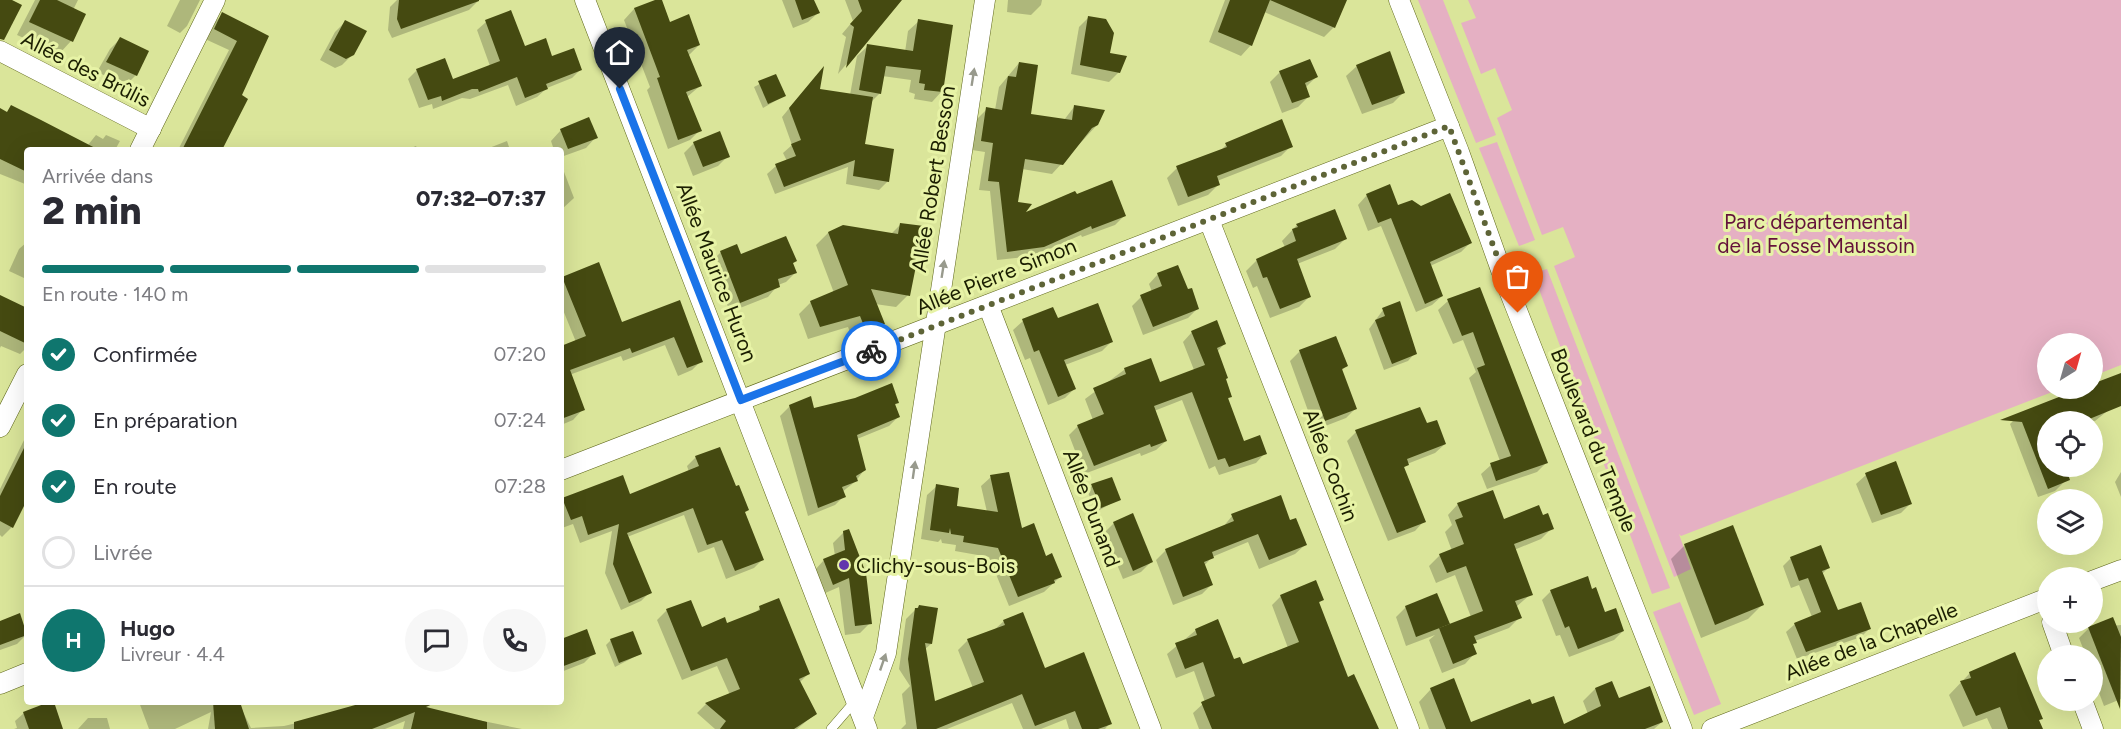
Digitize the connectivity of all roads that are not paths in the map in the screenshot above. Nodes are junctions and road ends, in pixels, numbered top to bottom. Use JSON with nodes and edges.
{"nodes":[{"id":1,"x":215,"y":0,"type":"edge"},
{"id":2,"x":585,"y":0,"type":"edge"},
{"id":3,"x":985,"y":0,"type":"edge"},
{"id":4,"x":1399,"y":0,"type":"edge"},
{"id":5,"x":0,"y":51,"type":"edge"},
{"id":6,"x":1449,"y":126,"type":"junction"},
{"id":7,"x":151,"y":129,"type":"junction"},
{"id":8,"x":142,"y":147,"type":"edge"},
{"id":9,"x":1209,"y":219,"type":"junction"},
{"id":10,"x":988,"y":305,"type":"junction"},
{"id":11,"x":934,"y":327,"type":"junction"},
{"id":12,"x":24,"y":380,"type":"edge"},
{"id":13,"x":741,"y":400,"type":"junction"},
{"id":14,"x":0,"y":427,"type":"edge"},
{"id":15,"x":564,"y":469,"type":"edge"},
{"id":16,"x":2121,"y":570,"type":"edge"},
{"id":17,"x":2103,"y":577,"type":"edge"},
{"id":18,"x":2037,"y":607,"type":"edge"},
{"id":19,"x":24,"y":674,"type":"edge"},
{"id":20,"x":0,"y":684,"type":"edge"},
{"id":21,"x":2086,"y":711,"type":"edge"},
{"id":22,"x":862,"y":715,"type":"edge"},
{"id":23,"x":1737,"y":724,"type":"edge"},
{"id":24,"x":831,"y":729,"type":"edge"},
{"id":25,"x":1151,"y":729,"type":"edge"},
{"id":26,"x":1409,"y":729,"type":"edge"},
{"id":27,"x":1682,"y":729,"type":"edge"},
{"id":28,"x":1712,"y":729,"type":"edge"},
{"id":29,"x":2093,"y":729,"type":"edge"}],
"edges":[{"from":1,"to":7,"type":"street"},
{"from":2,"to":13,"type":"street","name":"Allée Maurice Huron"},
{"from":11,"to":3,"type":"street","name":"Allée Robert Besson","one_way":true},
{"from":4,"to":6,"type":"street","name":"Boulevard du Temple"},
{"from":5,"to":7,"type":"street","name":"Allée des Brûlis"},
{"from":6,"to":9,"type":"street","name":"Allée Pierre Simon"},
{"from":6,"to":27,"type":"street","name":"Boulevard du Temple"},
{"from":7,"to":8,"type":"street"},
{"from":9,"to":10,"type":"street","name":"Allée Pierre Simon"},
{"from":9,"to":26,"type":"street","name":"Allée Cochin"},
{"from":10,"to":11,"type":"street","name":"Allée Pierre Simon"},
{"from":10,"to":25,"type":"street","name":"Allée Dunand"},
{"from":11,"to":13,"type":"street","name":"Allée Pierre Simon"},
{"from":22,"to":11,"type":"street","name":"Allée Robert Besson","one_way":true},
{"from":12,"to":14,"type":"street"},
{"from":13,"to":15,"type":"street","name":"Allée Pierre Simon"},
{"from":13,"to":22,"type":"street","name":"Allée Maurice Huron"},
{"from":16,"to":17,"type":"street"},
{"from":18,"to":23,"type":"street","name":"Allée de la Chapelle"},
{"from":19,"to":20,"type":"street"},
{"from":21,"to":29,"type":"street"},
{"from":22,"to":24,"type":"lane"},
{"from":23,"to":28,"type":"street","name":"Allée de la Chapelle"}]}
